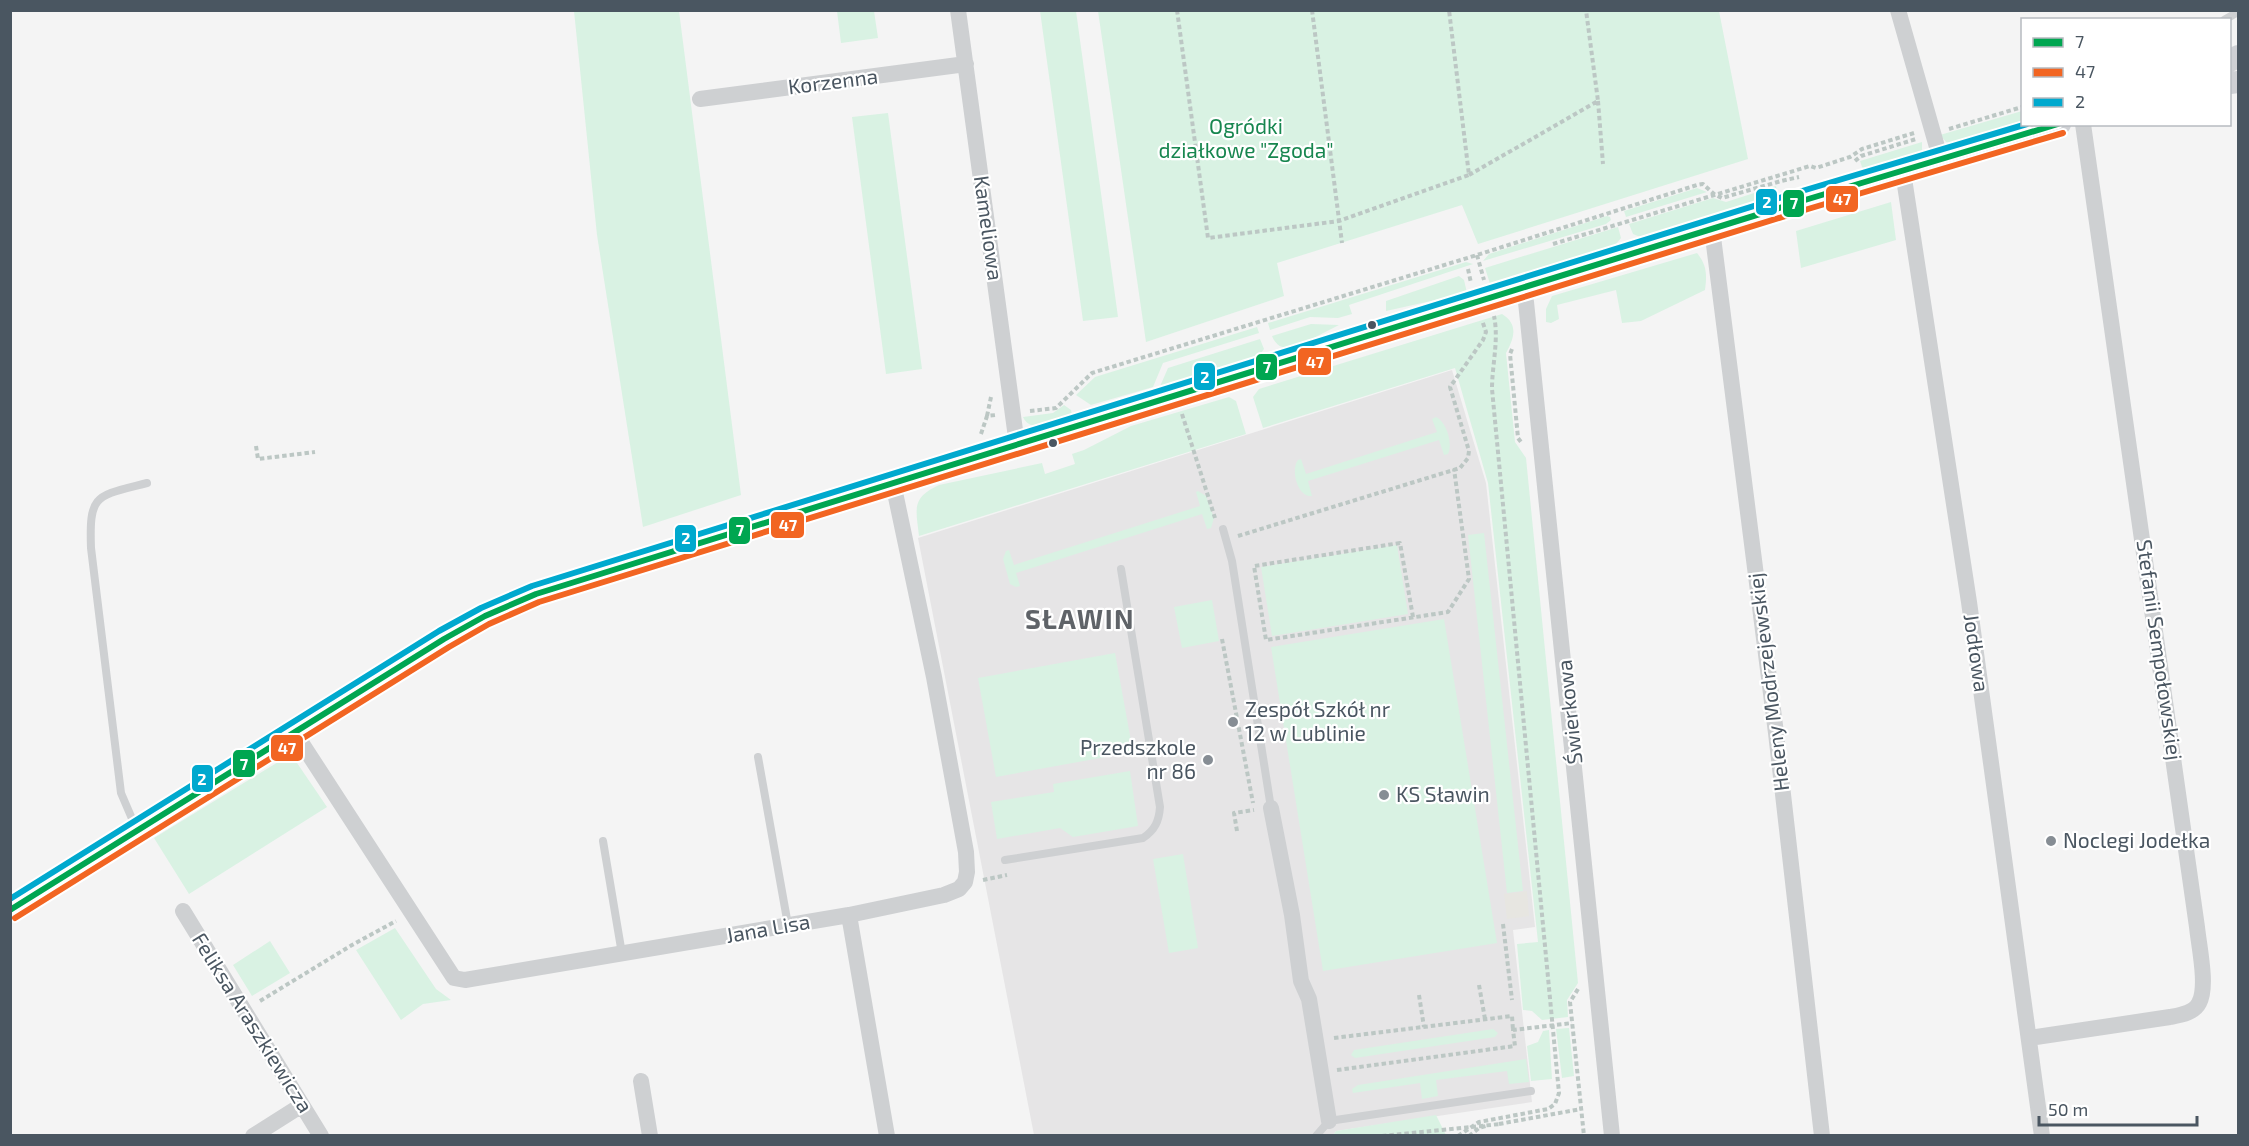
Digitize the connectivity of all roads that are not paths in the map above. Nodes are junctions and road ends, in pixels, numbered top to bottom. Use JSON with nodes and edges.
{"nodes":[{"id":1,"x":958,"y":10,"type":"edge"},
{"id":2,"x":1898,"y":10,"type":"edge"},
{"id":3,"x":966,"y":64,"type":"junction"},
{"id":4,"x":700,"y":99,"type":"dead end"},
{"id":5,"x":2054,"y":126,"type":"edge"},
{"id":6,"x":2083,"y":126,"type":"edge"},
{"id":7,"x":1941,"y":161,"type":"junction"},
{"id":8,"x":1904,"y":172,"type":"junction"},
{"id":9,"x":1712,"y":229,"type":"junction"},
{"id":10,"x":1522,"y":289,"type":"junction"},
{"id":11,"x":1017,"y":445,"type":"junction"},
{"id":12,"x":147,"y":483,"type":"dead end"},
{"id":13,"x":893,"y":483,"type":"junction"},
{"id":14,"x":1223,"y":529,"type":"dead end"},
{"id":15,"x":1121,"y":569,"type":"dead end"},
{"id":16,"x":295,"y":734,"type":"junction"},
{"id":17,"x":758,"y":757,"type":"dead end"},
{"id":18,"x":1263,"y":809,"type":"joint"},
{"id":19,"x":137,"y":831,"type":"junction"},
{"id":20,"x":603,"y":841,"type":"dead end"},
{"id":21,"x":1005,"y":860,"type":"road end"},
{"id":22,"x":10,"y":910,"type":"edge"},
{"id":23,"x":183,"y":911,"type":"dead end"},
{"id":24,"x":849,"y":915,"type":"junction"},
{"id":25,"x":788,"y":925,"type":"junction"},
{"id":26,"x":622,"y":954,"type":"junction"},
{"id":27,"x":2030,"y":1038,"type":"junction"},
{"id":28,"x":641,"y":1081,"type":"dead end"},
{"id":29,"x":1532,"y":1091,"type":"dead end"},
{"id":30,"x":302,"y":1105,"type":"junction"},
{"id":31,"x":1329,"y":1121,"type":"junction"},
{"id":32,"x":253,"y":1136,"type":"edge"},
{"id":33,"x":321,"y":1136,"type":"edge"},
{"id":34,"x":650,"y":1136,"type":"edge"},
{"id":35,"x":887,"y":1136,"type":"edge"},
{"id":36,"x":1316,"y":1136,"type":"edge"},
{"id":37,"x":1612,"y":1136,"type":"edge"},
{"id":38,"x":1822,"y":1136,"type":"edge"},
{"id":39,"x":2042,"y":1136,"type":"edge"}],
"edges":[{"from":1,"to":3,"type":"street","name":"Kameliowa"},
{"from":2,"to":7,"type":"street"},
{"from":3,"to":4,"type":"street","name":"Korzenna"},
{"from":3,"to":11,"type":"street","name":"Kameliowa"},
{"from":5,"to":7,"type":"street"},
{"from":6,"to":27,"type":"street","name":"Stefanii Sempołowskiej"},
{"from":7,"to":8,"type":"street"},
{"from":8,"to":9,"type":"street"},
{"from":8,"to":27,"type":"street","name":"Jodłowa"},
{"from":9,"to":10,"type":"street"},
{"from":9,"to":38,"type":"street","name":"Heleny Modrzejewskiej"},
{"from":10,"to":11,"type":"street"},
{"from":10,"to":37,"type":"street","name":"Świerkowa"},
{"from":11,"to":13,"type":"street"},
{"from":12,"to":19,"type":"lane"},
{"from":13,"to":16,"type":"street"},
{"from":13,"to":24,"type":"street","name":"Jana Lisa"},
{"from":14,"to":18,"type":"lane"},
{"from":15,"to":21,"type":"lane"},
{"from":16,"to":19,"type":"street"},
{"from":16,"to":26,"type":"street","name":"Jana Lisa"},
{"from":17,"to":25,"type":"lane"},
{"from":18,"to":31,"type":"street"},
{"from":19,"to":22,"type":"street"},
{"from":20,"to":26,"type":"lane"},
{"from":23,"to":30,"type":"street","name":"Feliksa Araszkiewicza"},
{"from":24,"to":25,"type":"street","name":"Jana Lisa"},
{"from":24,"to":35,"type":"street"},
{"from":25,"to":26,"type":"street","name":"Jana Lisa"},
{"from":27,"to":39,"type":"street","name":"Jodłowa"},
{"from":28,"to":34,"type":"street"},
{"from":29,"to":31,"type":"lane"},
{"from":30,"to":32,"type":"street"},
{"from":30,"to":33,"type":"street","name":"Feliksa Araszkiewicza"},
{"from":31,"to":36,"type":"lane"}]}
